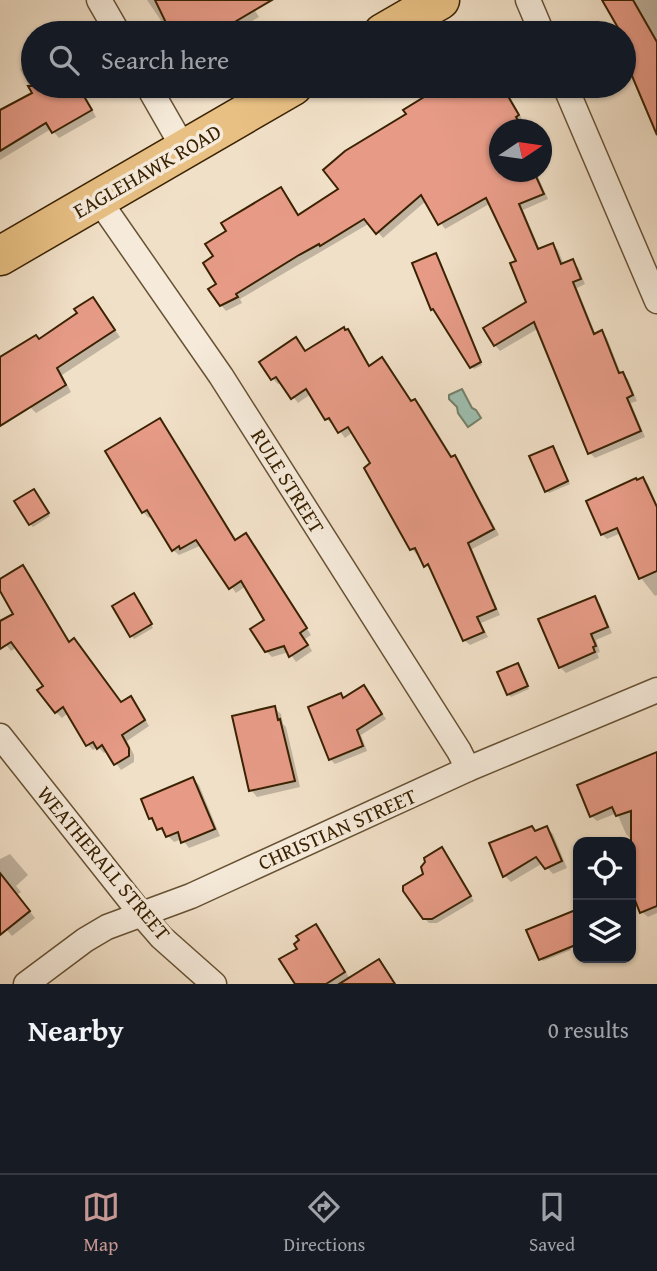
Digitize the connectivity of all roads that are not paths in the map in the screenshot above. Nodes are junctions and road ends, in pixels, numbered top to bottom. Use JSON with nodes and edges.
{"nodes":[{"id":1,"x":99,"y":0,"type":"edge"},
{"id":2,"x":440,"y":0,"type":"edge"},
{"id":3,"x":528,"y":0,"type":"edge"},
{"id":4,"x":111,"y":21,"type":"edge"},
{"id":5,"x":404,"y":21,"type":"edge"},
{"id":6,"x":537,"y":21,"type":"edge"},
{"id":7,"x":155,"y":98,"type":"edge"},
{"id":8,"x":272,"y":98,"type":"edge"},
{"id":9,"x":570,"y":98,"type":"edge"},
{"id":10,"x":184,"y":149,"type":"junction"},
{"id":11,"x":98,"y":199,"type":"junction"},
{"id":12,"x":0,"y":257,"type":"edge"},
{"id":13,"x":657,"y":301,"type":"edge"},
{"id":14,"x":657,"y":690,"type":"edge"},
{"id":15,"x":0,"y":736,"type":"edge"},
{"id":16,"x":468,"y":769,"type":"junction"},
{"id":17,"x":142,"y":915,"type":"junction"},
{"id":18,"x":26,"y":984,"type":"edge"},
{"id":19,"x":214,"y":984,"type":"edge"}],
"edges":[{"from":1,"to":4,"type":"street"},
{"from":2,"to":5,"type":"main road"},
{"from":3,"to":6,"type":"street"},
{"from":7,"to":10,"type":"street"},
{"from":8,"to":10,"type":"main road","name":"EAGLEHAWK ROAD"},
{"from":9,"to":13,"type":"street"},
{"from":10,"to":11,"type":"main road","name":"EAGLEHAWK ROAD"},
{"from":11,"to":12,"type":"main road","name":"EAGLEHAWK ROAD"},
{"from":11,"to":16,"type":"street","name":"RULE STREET"},
{"from":14,"to":16,"type":"street","name":"CHRISTIAN STREET"},
{"from":15,"to":17,"type":"street","name":"WEATHERALL STREET"},
{"from":16,"to":17,"type":"street","name":"CHRISTIAN STREET"},
{"from":17,"to":18,"type":"street","name":"CHRISTIAN STREET"},
{"from":17,"to":19,"type":"street","name":"WEATHERALL STREET"}]}
